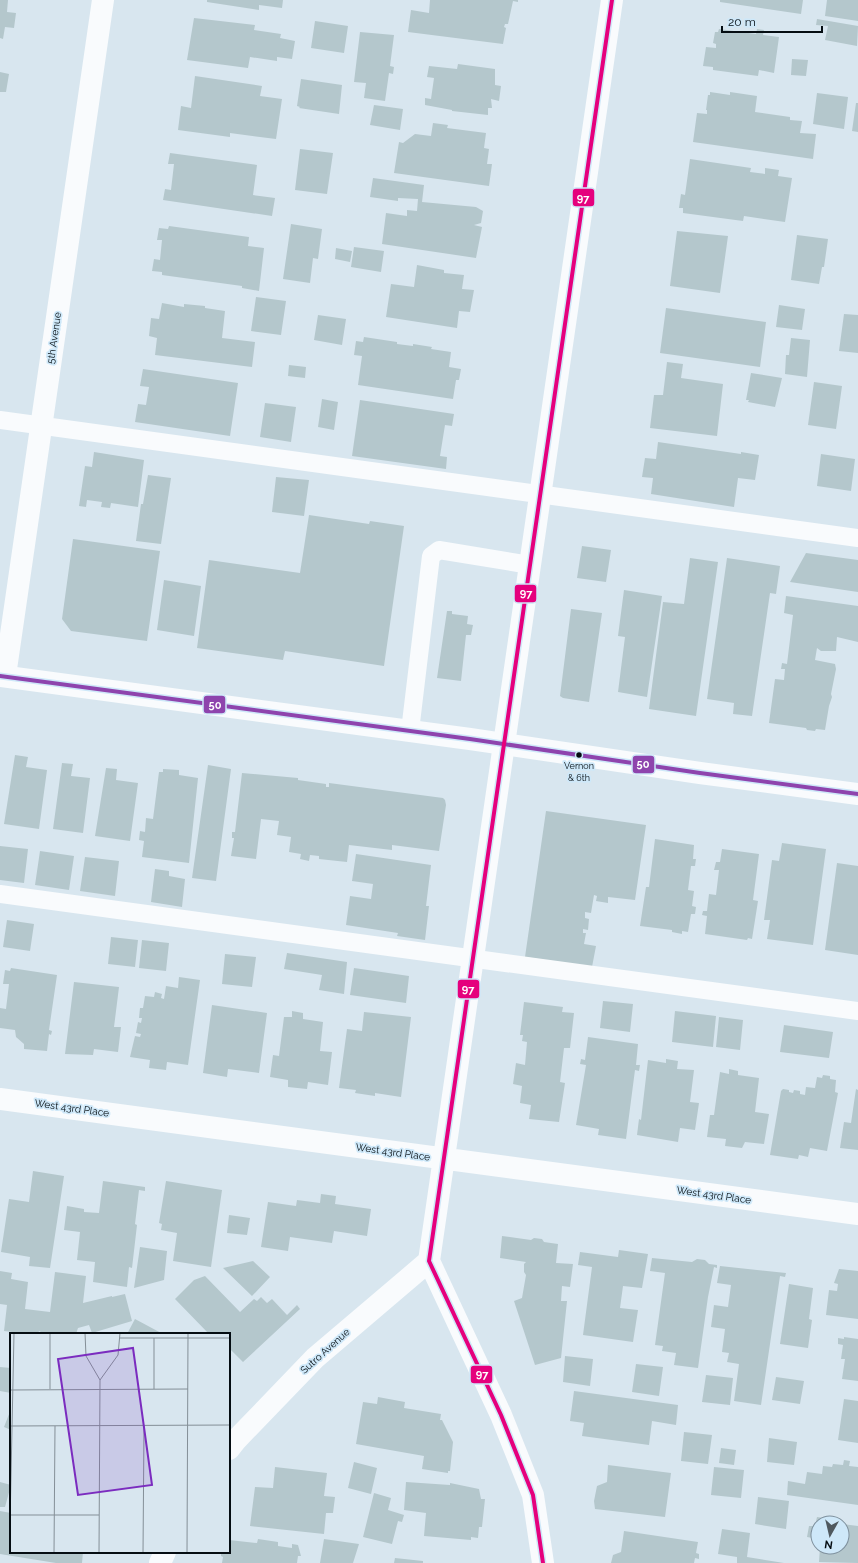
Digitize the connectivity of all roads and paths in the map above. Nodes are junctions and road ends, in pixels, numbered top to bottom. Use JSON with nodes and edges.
{"nodes":[{"id":1,"x":103,"y":0,"type":"edge"},
{"id":2,"x":612,"y":0,"type":"edge"},
{"id":3,"x":0,"y":420,"type":"edge"},
{"id":4,"x":41,"y":426,"type":"junction"},
{"id":5,"x":540,"y":494,"type":"junction"},
{"id":6,"x":858,"y":538,"type":"edge"},
{"id":7,"x":530,"y":565,"type":"junction"},
{"id":8,"x":3,"y":676,"type":"edge"},
{"id":9,"x":410,"y":732,"type":"junction"},
{"id":10,"x":504,"y":745,"type":"junction"},
{"id":11,"x":858,"y":794,"type":"edge"},
{"id":12,"x":0,"y":894,"type":"edge"},
{"id":13,"x":473,"y":959,"type":"junction"},
{"id":14,"x":858,"y":1011,"type":"edge"},
{"id":15,"x":0,"y":1099,"type":"edge"},
{"id":16,"x":444,"y":1159,"type":"junction"},
{"id":17,"x":858,"y":1214,"type":"edge"},
{"id":18,"x":429,"y":1261,"type":"junction"},
{"id":19,"x":230,"y":1448,"type":"edge"},
{"id":20,"x":165,"y":1553,"type":"edge"},
{"id":21,"x":160,"y":1563,"type":"edge"},
{"id":22,"x":543,"y":1563,"type":"edge"}],
"edges":[{"from":1,"to":4,"type":"street","name":"5th Avenue"},
{"from":2,"to":5,"type":"street"},
{"from":3,"to":4,"type":"lane"},
{"from":4,"to":5,"type":"lane"},
{"from":4,"to":8,"type":"street","name":"5th Avenue"},
{"from":5,"to":6,"type":"lane"},
{"from":5,"to":7,"type":"street"},
{"from":7,"to":9,"type":"lane"},
{"from":7,"to":10,"type":"street"},
{"from":8,"to":9,"type":"street"},
{"from":9,"to":10,"type":"street"},
{"from":10,"to":11,"type":"street"},
{"from":10,"to":13,"type":"street"},
{"from":12,"to":13,"type":"lane"},
{"from":13,"to":14,"type":"lane"},
{"from":13,"to":16,"type":"street"},
{"from":15,"to":16,"type":"street","name":"West 43rd Place"},
{"from":16,"to":17,"type":"street","name":"West 43rd Place"},
{"from":16,"to":18,"type":"street"},
{"from":18,"to":19,"type":"street","name":"Sutro Avenue"},
{"from":18,"to":22,"type":"street"},
{"from":20,"to":21,"type":"street"}]}
